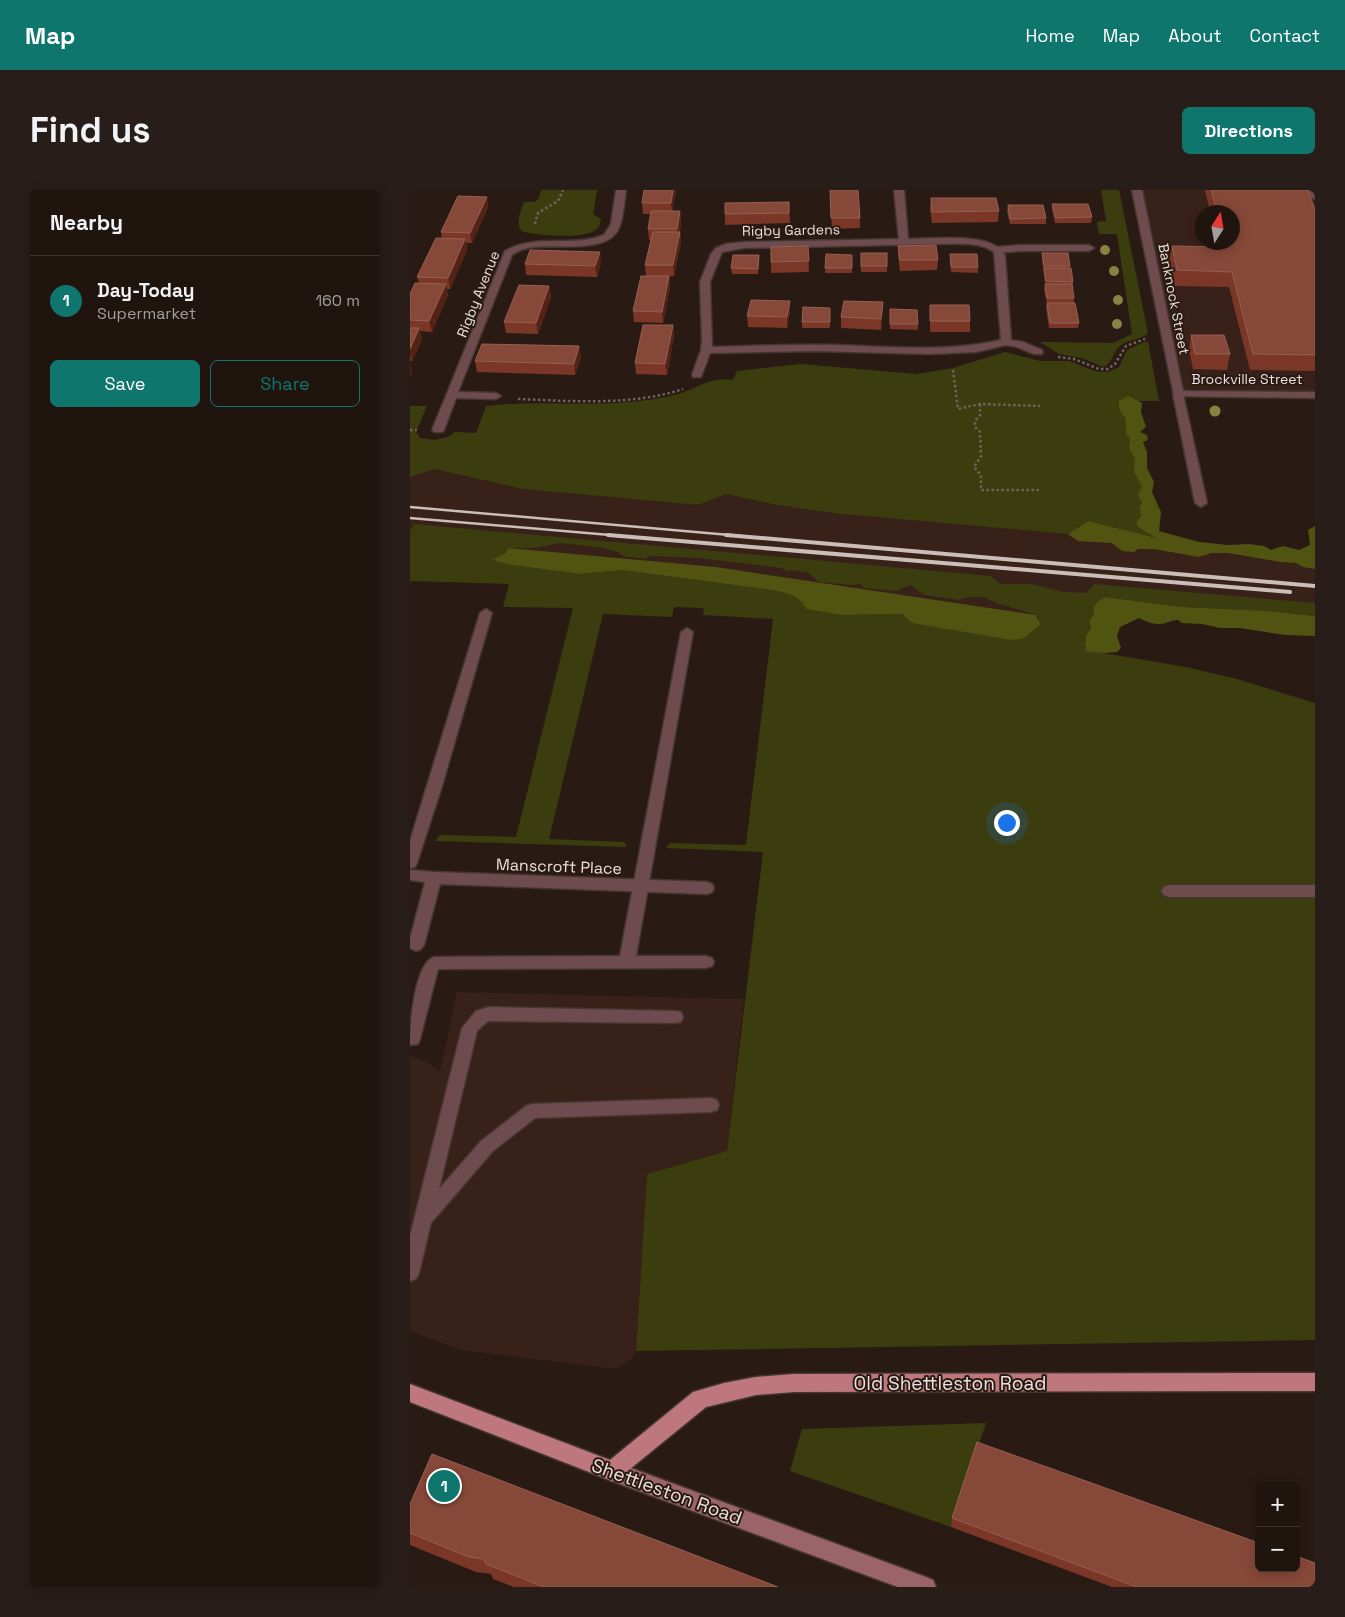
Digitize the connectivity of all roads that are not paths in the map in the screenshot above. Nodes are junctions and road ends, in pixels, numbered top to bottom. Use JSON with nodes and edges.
{"nodes":[{"id":1,"x":621,"y":190,"type":"edge"},
{"id":2,"x":899,"y":190,"type":"edge"},
{"id":3,"x":1137,"y":190,"type":"edge"},
{"id":4,"x":1313,"y":190,"type":"edge"},
{"id":5,"x":1315,"y":196,"type":"edge"},
{"id":6,"x":904,"y":242,"type":"junction"},
{"id":7,"x":1088,"y":248,"type":"dead end"},
{"id":8,"x":997,"y":250,"type":"junction"},
{"id":9,"x":1006,"y":342,"type":"junction"},
{"id":10,"x":706,"y":350,"type":"junction"},
{"id":11,"x":1038,"y":352,"type":"road end"},
{"id":12,"x":697,"y":375,"type":"road end"},
{"id":13,"x":1178,"y":394,"type":"junction"},
{"id":14,"x":452,"y":395,"type":"junction"},
{"id":15,"x":1315,"y":395,"type":"edge"},
{"id":16,"x":496,"y":396,"type":"road end"},
{"id":17,"x":438,"y":430,"type":"dead end"},
{"id":18,"x":1201,"y":503,"type":"dead end"},
{"id":19,"x":486,"y":613,"type":"dead end"},
{"id":20,"x":687,"y":632,"type":"dead end"},
{"id":21,"x":410,"y":863,"type":"edge"},
{"id":22,"x":410,"y":875,"type":"edge"},
{"id":23,"x":434,"y":878,"type":"junction"},
{"id":24,"x":641,"y":886,"type":"junction"},
{"id":25,"x":707,"y":888,"type":"dead end"},
{"id":26,"x":1169,"y":891,"type":"dead end"},
{"id":27,"x":1315,"y":891,"type":"edge"},
{"id":28,"x":416,"y":945,"type":"dead end"},
{"id":29,"x":628,"y":962,"type":"junction"},
{"id":30,"x":706,"y":962,"type":"dead end"},
{"id":31,"x":675,"y":1017,"type":"dead end"},
{"id":32,"x":412,"y":1040,"type":"dead end"},
{"id":33,"x":711,"y":1105,"type":"dead end"},
{"id":34,"x":423,"y":1220,"type":"junction"},
{"id":35,"x":410,"y":1272,"type":"edge"},
{"id":36,"x":1315,"y":1382,"type":"edge"},
{"id":37,"x":410,"y":1393,"type":"edge"},
{"id":38,"x":612,"y":1471,"type":"junction"},
{"id":39,"x":926,"y":1587,"type":"edge"}],
"edges":[{"from":1,"to":14,"type":"street","name":"Rigby Avenue"},
{"from":2,"to":6,"type":"street"},
{"from":3,"to":13,"type":"street","name":"Banknock Street"},
{"from":4,"to":5,"type":"street"},
{"from":6,"to":8,"type":"street","name":"Rigby Gardens"},
{"from":6,"to":10,"type":"street","name":"Rigby Gardens"},
{"from":7,"to":8,"type":"street","name":"Rigby Gardens"},
{"from":8,"to":9,"type":"street"},
{"from":9,"to":10,"type":"street"},
{"from":9,"to":11,"type":"street"},
{"from":10,"to":12,"type":"street","name":"Rigby Gardens"},
{"from":13,"to":15,"type":"street","name":"Brockville Street"},
{"from":13,"to":18,"type":"street","name":"Banknock Street"},
{"from":14,"to":16,"type":"street"},
{"from":14,"to":17,"type":"street","name":"Rigby Avenue"},
{"from":19,"to":21,"type":"street"},
{"from":20,"to":24,"type":"street"},
{"from":22,"to":23,"type":"street","name":"Manscroft Place"},
{"from":23,"to":24,"type":"street","name":"Manscroft Place"},
{"from":23,"to":28,"type":"street"},
{"from":24,"to":25,"type":"street","name":"Manscroft Place"},
{"from":24,"to":29,"type":"street"},
{"from":26,"to":27,"type":"street"},
{"from":29,"to":30,"type":"street"},
{"from":29,"to":32,"type":"street"},
{"from":31,"to":34,"type":"street"},
{"from":33,"to":34,"type":"street"},
{"from":34,"to":35,"type":"street"},
{"from":36,"to":38,"type":"main road","name":"Old Shettleston Road"},
{"from":37,"to":38,"type":"main road","name":"Shettleston Road"},
{"from":38,"to":39,"type":"street","name":"Shettleston Road"}]}
